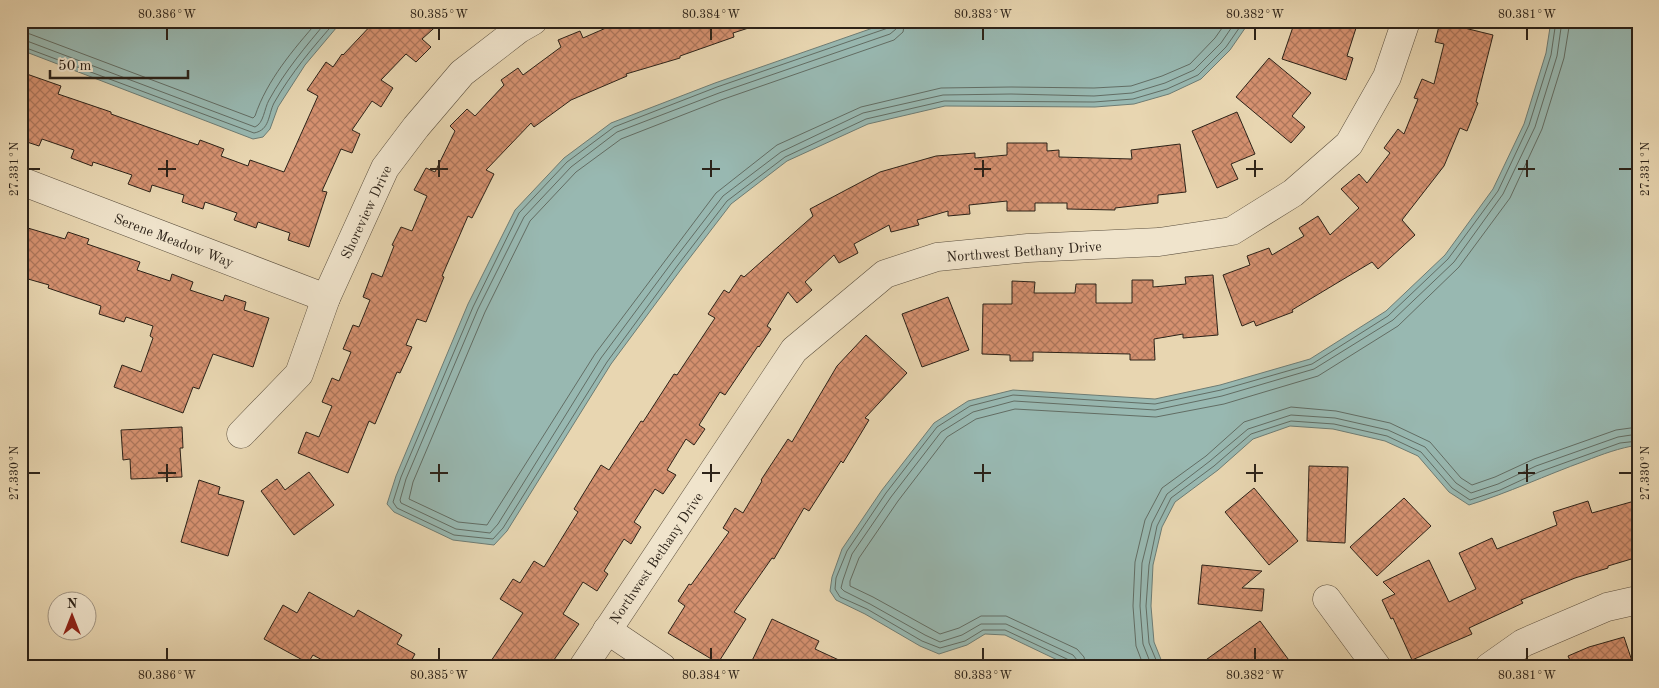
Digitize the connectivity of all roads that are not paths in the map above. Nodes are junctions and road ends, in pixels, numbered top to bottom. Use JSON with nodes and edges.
{"nodes":[{"id":1,"x":533,"y":21,"type":"edge"},
{"id":2,"x":1406,"y":21,"type":"edge"},
{"id":3,"x":21,"y":181,"type":"edge"},
{"id":4,"x":326,"y":298,"type":"junction"},
{"id":5,"x":241,"y":434,"type":"dead end"},
{"id":6,"x":1327,"y":599,"type":"dead end"},
{"id":7,"x":1638,"y":600,"type":"edge"},
{"id":8,"x":607,"y":630,"type":"junction"},
{"id":9,"x":583,"y":667,"type":"edge"},
{"id":10,"x":662,"y":667,"type":"edge"},
{"id":11,"x":1377,"y":667,"type":"edge"},
{"id":12,"x":1489,"y":667,"type":"edge"}],
"edges":[{"from":1,"to":4,"type":"street","name":"Shoreview Drive"},
{"from":2,"to":8,"type":"street","name":"Northwest Bethany Drive"},
{"from":3,"to":4,"type":"street","name":"Serene Meadow Way"},
{"from":4,"to":5,"type":"street","name":"Shoreview Drive"},
{"from":6,"to":11,"type":"street"},
{"from":7,"to":12,"type":"street"},
{"from":8,"to":9,"type":"street","name":"Northwest Bethany Drive"},
{"from":8,"to":10,"type":"street"}]}
